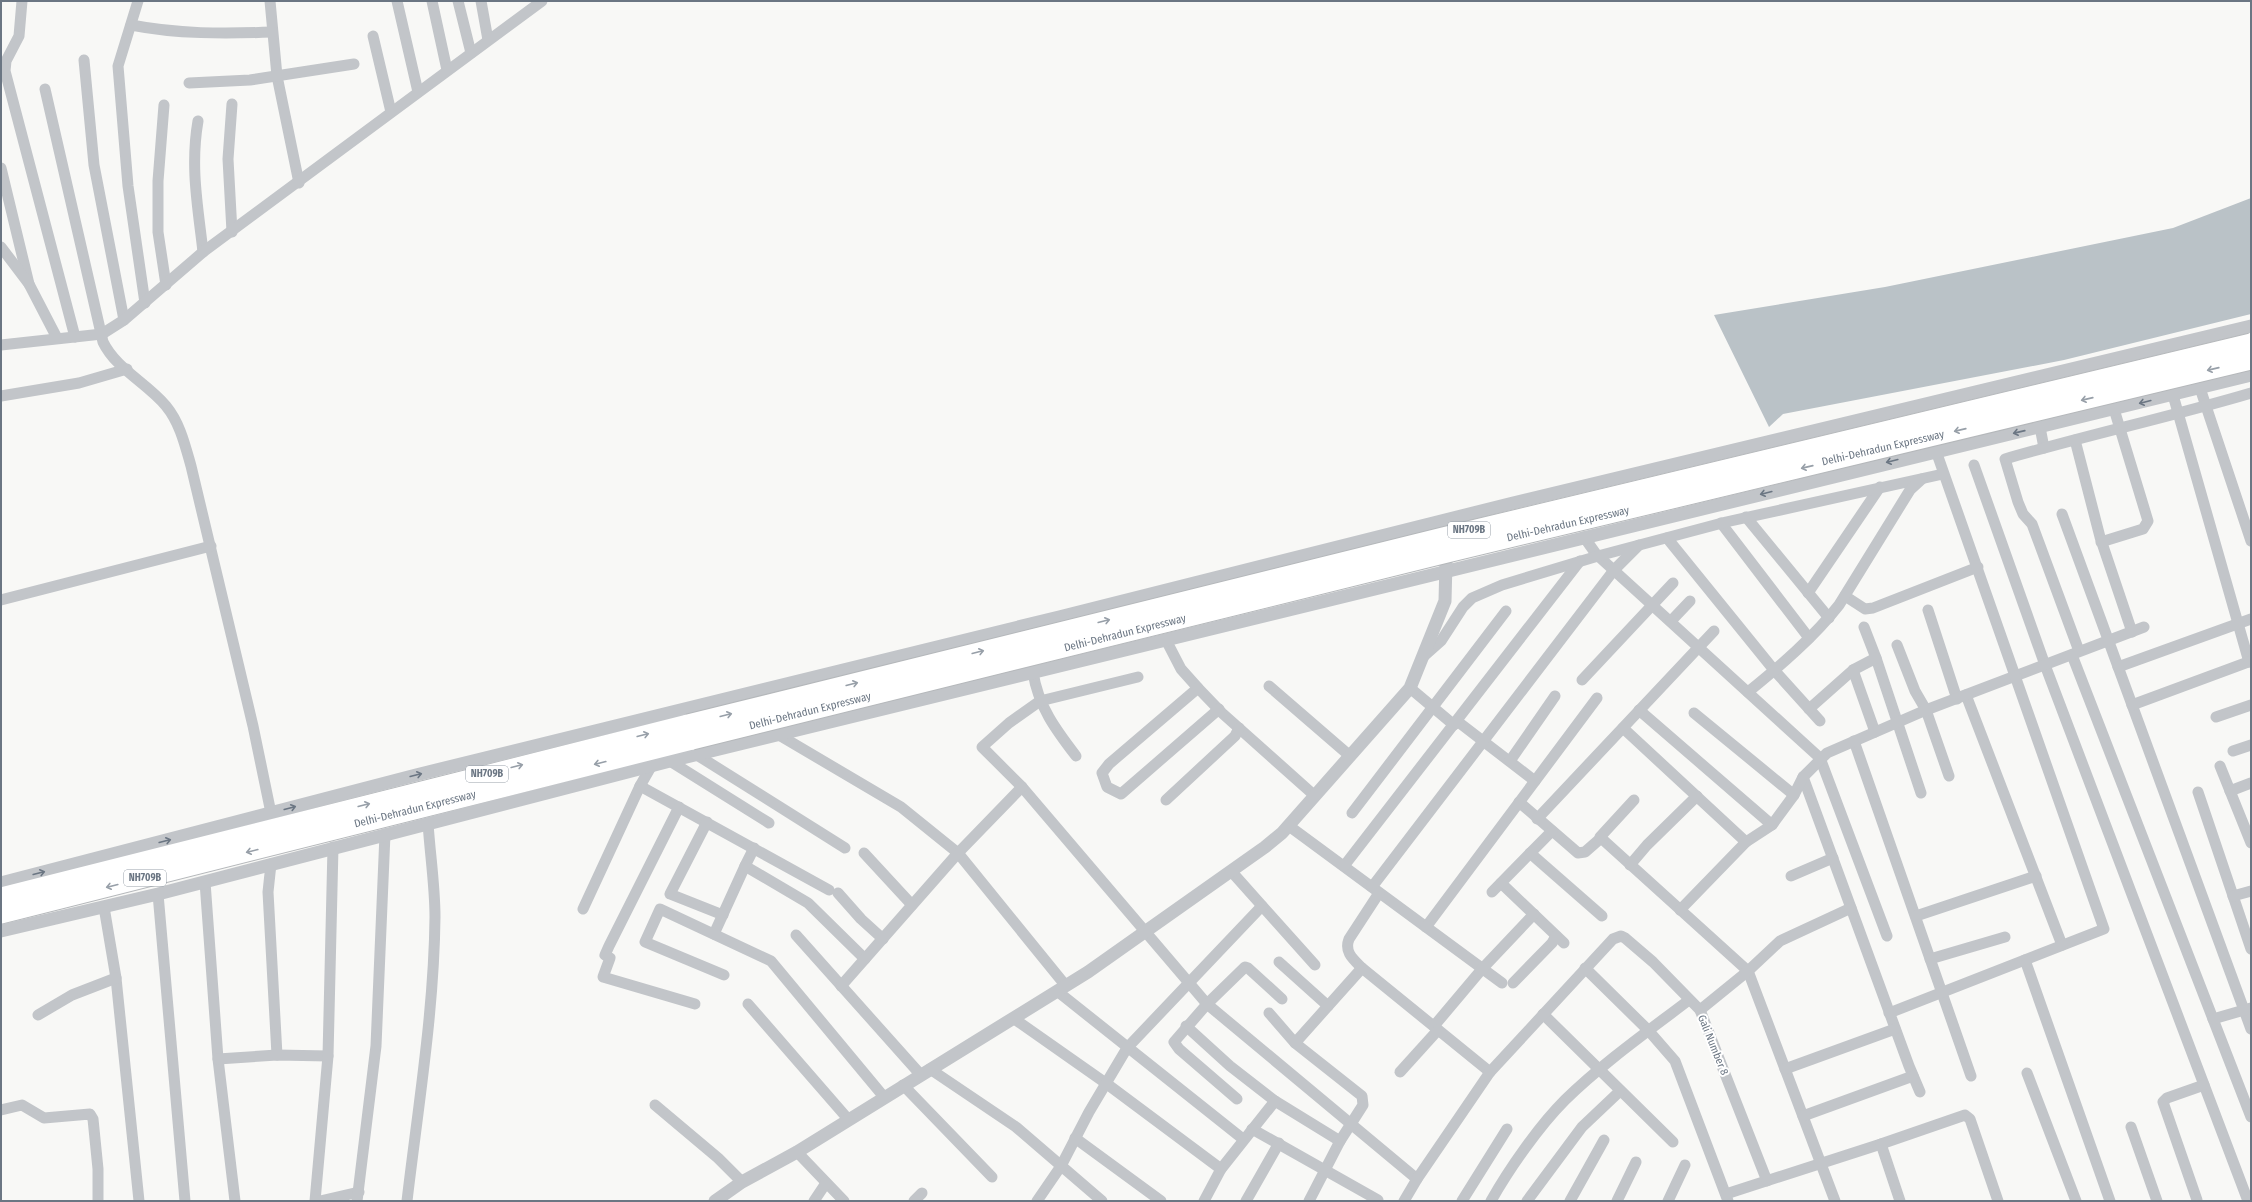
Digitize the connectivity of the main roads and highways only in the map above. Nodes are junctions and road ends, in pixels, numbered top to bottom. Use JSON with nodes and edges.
{"nodes":[{"id":1,"x":2251,"y":343,"type":"edge"},
{"id":2,"x":2251,"y":373,"type":"edge"},
{"id":3,"x":692,"y":740,"type":"junction"},
{"id":4,"x":288,"y":833,"type":"junction"},
{"id":5,"x":1,"y":897,"type":"edge"},
{"id":6,"x":1,"y":914,"type":"edge"}],
"edges":[{"from":3,"to":1,"type":"highway","name":"Delhi-Dehradun Expressway","number":"NH709B","one_way":true,"bridge":true},
{"from":2,"to":3,"type":"highway","name":"Delhi-Dehradun Expressway","number":"NH709B","one_way":true,"bridge":true},
{"from":3,"to":4,"type":"highway","name":"Delhi-Dehradun Expressway","number":"NH709B","one_way":true},
{"from":4,"to":3,"type":"highway","name":"Delhi-Dehradun Expressway","number":"NH709B","one_way":true},
{"from":4,"to":5,"type":"highway","name":"Delhi-Dehradun Expressway","number":"NH709B"},
{"from":4,"to":6,"type":"highway","name":"Delhi-Dehradun Expressway","number":"NH709B","one_way":true}]}
